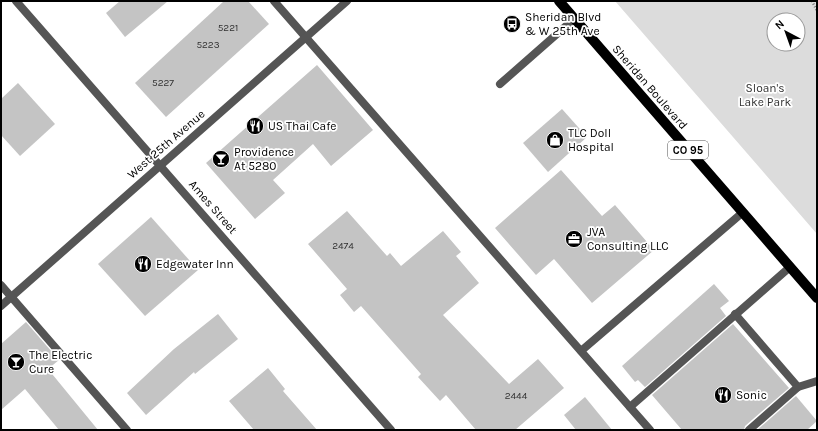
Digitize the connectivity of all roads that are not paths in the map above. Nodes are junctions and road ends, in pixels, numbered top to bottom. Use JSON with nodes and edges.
{"nodes":[{"id":1,"x":16,"y":1,"type":"edge"},
{"id":2,"x":274,"y":1,"type":"edge"},
{"id":3,"x":347,"y":1,"type":"edge"},
{"id":4,"x":559,"y":1,"type":"edge"},
{"id":5,"x":574,"y":19,"type":"junction"},
{"id":6,"x":305,"y":37,"type":"junction"},
{"id":7,"x":500,"y":84,"type":"dead end"},
{"id":8,"x":160,"y":165,"type":"junction"},
{"id":9,"x":742,"y":213,"type":"junction"},
{"id":10,"x":790,"y":267,"type":"junction"},
{"id":11,"x":1,"y":285,"type":"edge"},
{"id":12,"x":11,"y":297,"type":"junction"},
{"id":13,"x":817,"y":298,"type":"edge"},
{"id":14,"x":1,"y":306,"type":"edge"},
{"id":15,"x":735,"y":314,"type":"junction"},
{"id":16,"x":581,"y":351,"type":"junction"},
{"id":17,"x":817,"y":381,"type":"edge"},
{"id":18,"x":798,"y":386,"type":"junction"},
{"id":19,"x":630,"y":407,"type":"junction"},
{"id":20,"x":127,"y":430,"type":"edge"},
{"id":21,"x":391,"y":430,"type":"edge"},
{"id":22,"x":650,"y":430,"type":"edge"},
{"id":23,"x":749,"y":430,"type":"edge"}],
"edges":[{"from":1,"to":8,"type":"street","name":"Ames Street"},
{"from":2,"to":6,"type":"street"},
{"from":3,"to":6,"type":"street","name":"West 25th Avenue"},
{"from":4,"to":5,"type":"main road","name":"Sheridan Boulevard","number":"CO 95"},
{"from":5,"to":7,"type":"street"},
{"from":5,"to":9,"type":"main road","name":"Sheridan Boulevard","number":"CO 95"},
{"from":6,"to":8,"type":"street","name":"West 25th Avenue"},
{"from":6,"to":16,"type":"street"},
{"from":8,"to":12,"type":"street","name":"West 25th Avenue"},
{"from":8,"to":21,"type":"street","name":"Ames Street"},
{"from":9,"to":10,"type":"main road","name":"Sheridan Boulevard","number":"CO 95"},
{"from":9,"to":16,"type":"street"},
{"from":10,"to":13,"type":"main road","name":"Sheridan Boulevard","number":"CO 95"},
{"from":10,"to":15,"type":"street"},
{"from":11,"to":12,"type":"street"},
{"from":12,"to":14,"type":"street","name":"West 25th Avenue"},
{"from":12,"to":20,"type":"street"},
{"from":15,"to":18,"type":"street"},
{"from":15,"to":19,"type":"street"},
{"from":16,"to":19,"type":"street"},
{"from":17,"to":18,"type":"street"},
{"from":18,"to":23,"type":"street"},
{"from":19,"to":22,"type":"street"}]}
